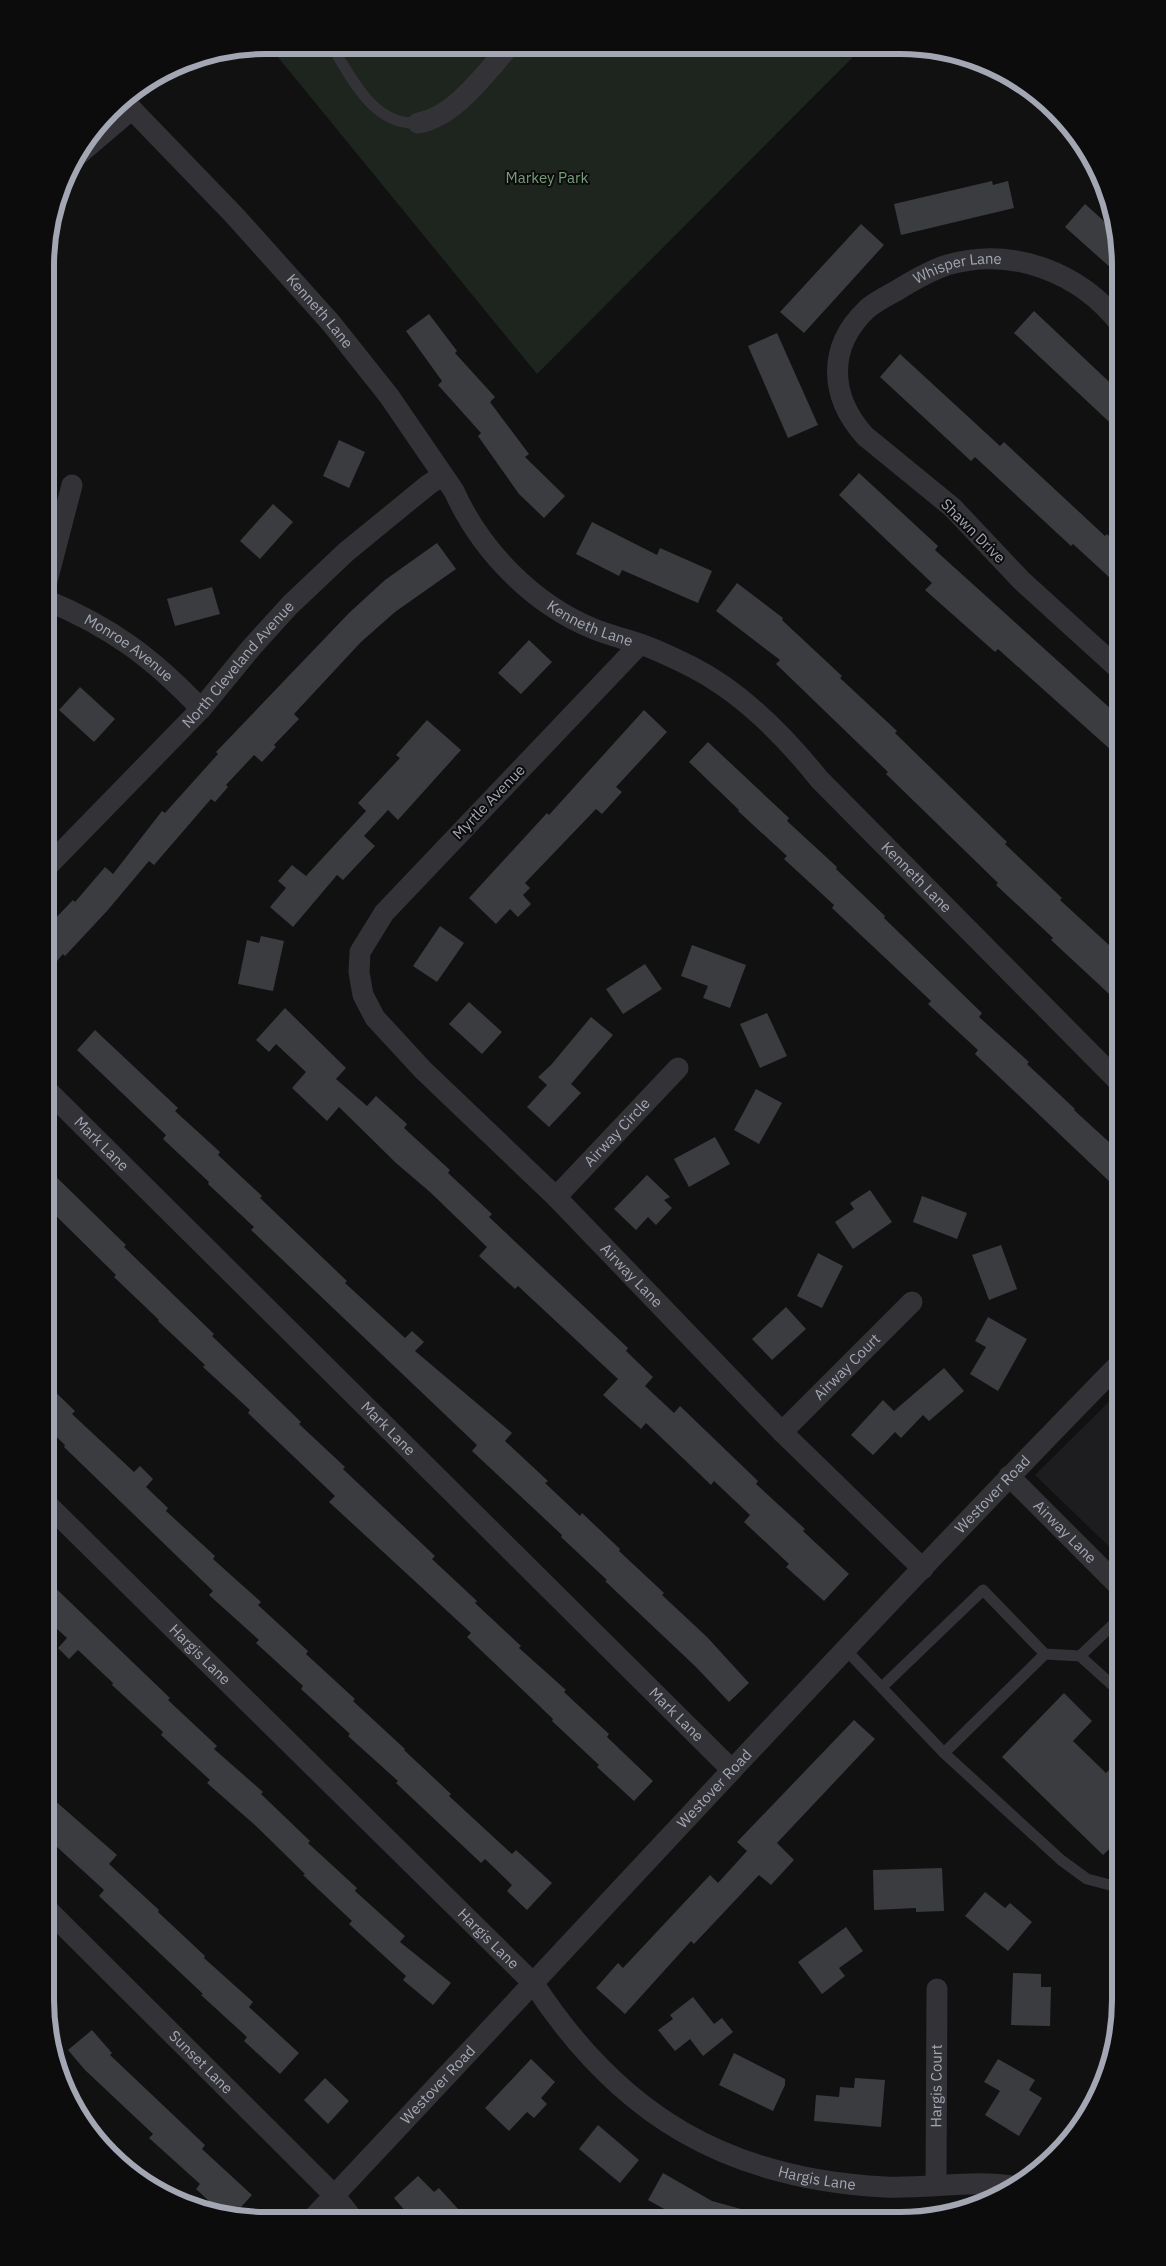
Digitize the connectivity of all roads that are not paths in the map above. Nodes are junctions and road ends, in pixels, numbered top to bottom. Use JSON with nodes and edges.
{"nodes":[{"id":1,"x":337,"y":54,"type":"edge"},
{"id":2,"x":502,"y":54,"type":"edge"},
{"id":3,"x":127,"y":104,"type":"edge"},
{"id":4,"x":418,"y":123,"type":"joint"},
{"id":5,"x":1112,"y":313,"type":"edge"},
{"id":6,"x":838,"y":385,"type":"joint"},
{"id":7,"x":442,"y":476,"type":"junction"},
{"id":8,"x":72,"y":485,"type":"dead end"},
{"id":9,"x":54,"y":554,"type":"edge"},
{"id":10,"x":54,"y":604,"type":"edge"},
{"id":11,"x":640,"y":644,"type":"junction"},
{"id":12,"x":1112,"y":663,"type":"edge"},
{"id":13,"x":202,"y":708,"type":"junction"},
{"id":14,"x":54,"y":860,"type":"edge"},
{"id":15,"x":359,"y":972,"type":"joint"},
{"id":16,"x":678,"y":1068,"type":"dead end"},
{"id":17,"x":1112,"y":1075,"type":"edge"},
{"id":18,"x":54,"y":1097,"type":"edge"},
{"id":19,"x":556,"y":1197,"type":"junction"},
{"id":20,"x":912,"y":1302,"type":"dead end"},
{"id":21,"x":1112,"y":1371,"type":"edge"},
{"id":22,"x":782,"y":1432,"type":"junction"},
{"id":23,"x":1009,"y":1476,"type":"junction"},
{"id":24,"x":54,"y":1511,"type":"edge"},
{"id":25,"x":922,"y":1569,"type":"junction"},
{"id":26,"x":1112,"y":1579,"type":"edge"},
{"id":27,"x":1112,"y":1626,"type":"edge"},
{"id":28,"x":846,"y":1650,"type":"junction"},
{"id":29,"x":1045,"y":1654,"type":"junction"},
{"id":30,"x":1080,"y":1656,"type":"junction"},
{"id":31,"x":1112,"y":1685,"type":"edge"},
{"id":32,"x":882,"y":1687,"type":"junction"},
{"id":33,"x":944,"y":1753,"type":"junction"},
{"id":34,"x":732,"y":1770,"type":"junction"},
{"id":35,"x":1112,"y":1884,"type":"edge"},
{"id":36,"x":54,"y":1916,"type":"edge"},
{"id":37,"x":534,"y":1984,"type":"junction"},
{"id":38,"x":938,"y":1989,"type":"dead end"},
{"id":39,"x":936,"y":2185,"type":"junction"},
{"id":40,"x":1004,"y":2185,"type":"edge"},
{"id":41,"x":335,"y":2196,"type":"junction"},
{"id":42,"x":319,"y":2212,"type":"edge"},
{"id":43,"x":348,"y":2212,"type":"edge"}],
"edges":[{"from":1,"to":4,"type":"lane"},
{"from":2,"to":4,"type":"street"},
{"from":3,"to":7,"type":"street","name":"Kenneth Lane"},
{"from":5,"to":6,"type":"street","name":"Whisper Lane"},
{"from":6,"to":12,"type":"street","name":"Shawn Drive"},
{"from":7,"to":11,"type":"street","name":"Kenneth Lane"},
{"from":7,"to":13,"type":"street","name":"North Cleveland Avenue"},
{"from":8,"to":9,"type":"street"},
{"from":10,"to":13,"type":"street","name":"Monroe Avenue"},
{"from":11,"to":15,"type":"street","name":"Myrtle Avenue"},
{"from":11,"to":17,"type":"street","name":"Kenneth Lane"},
{"from":13,"to":14,"type":"street","name":"North Cleveland Avenue"},
{"from":15,"to":19,"type":"street","name":"Airway Lane"},
{"from":16,"to":19,"type":"street","name":"Airway Circle"},
{"from":18,"to":34,"type":"street","name":"Mark Lane"},
{"from":19,"to":22,"type":"street","name":"Airway Lane"},
{"from":20,"to":22,"type":"street","name":"Airway Court"},
{"from":21,"to":23,"type":"street","name":"Westover Road"},
{"from":22,"to":25,"type":"street","name":"Airway Lane"},
{"from":23,"to":25,"type":"street","name":"Westover Road"},
{"from":23,"to":26,"type":"street","name":"Airway Lane"},
{"from":24,"to":37,"type":"street","name":"Hargis Lane"},
{"from":25,"to":28,"type":"street","name":"Westover Road"},
{"from":27,"to":30,"type":"lane"},
{"from":28,"to":32,"type":"lane"},
{"from":28,"to":34,"type":"street","name":"Westover Road"},
{"from":29,"to":30,"type":"lane"},
{"from":29,"to":32,"type":"lane"},
{"from":29,"to":33,"type":"lane"},
{"from":30,"to":31,"type":"lane"},
{"from":32,"to":33,"type":"lane"},
{"from":33,"to":35,"type":"lane"},
{"from":34,"to":37,"type":"street","name":"Westover Road"},
{"from":36,"to":41,"type":"street","name":"Sunset Lane"},
{"from":37,"to":39,"type":"street","name":"Hargis Lane"},
{"from":37,"to":41,"type":"street","name":"Westover Road"},
{"from":38,"to":39,"type":"street","name":"Hargis Court"},
{"from":39,"to":40,"type":"street","name":"Hargis Lane"},
{"from":41,"to":42,"type":"street","name":"Westover Road"},
{"from":41,"to":43,"type":"street","name":"Sunset Lane"}]}
